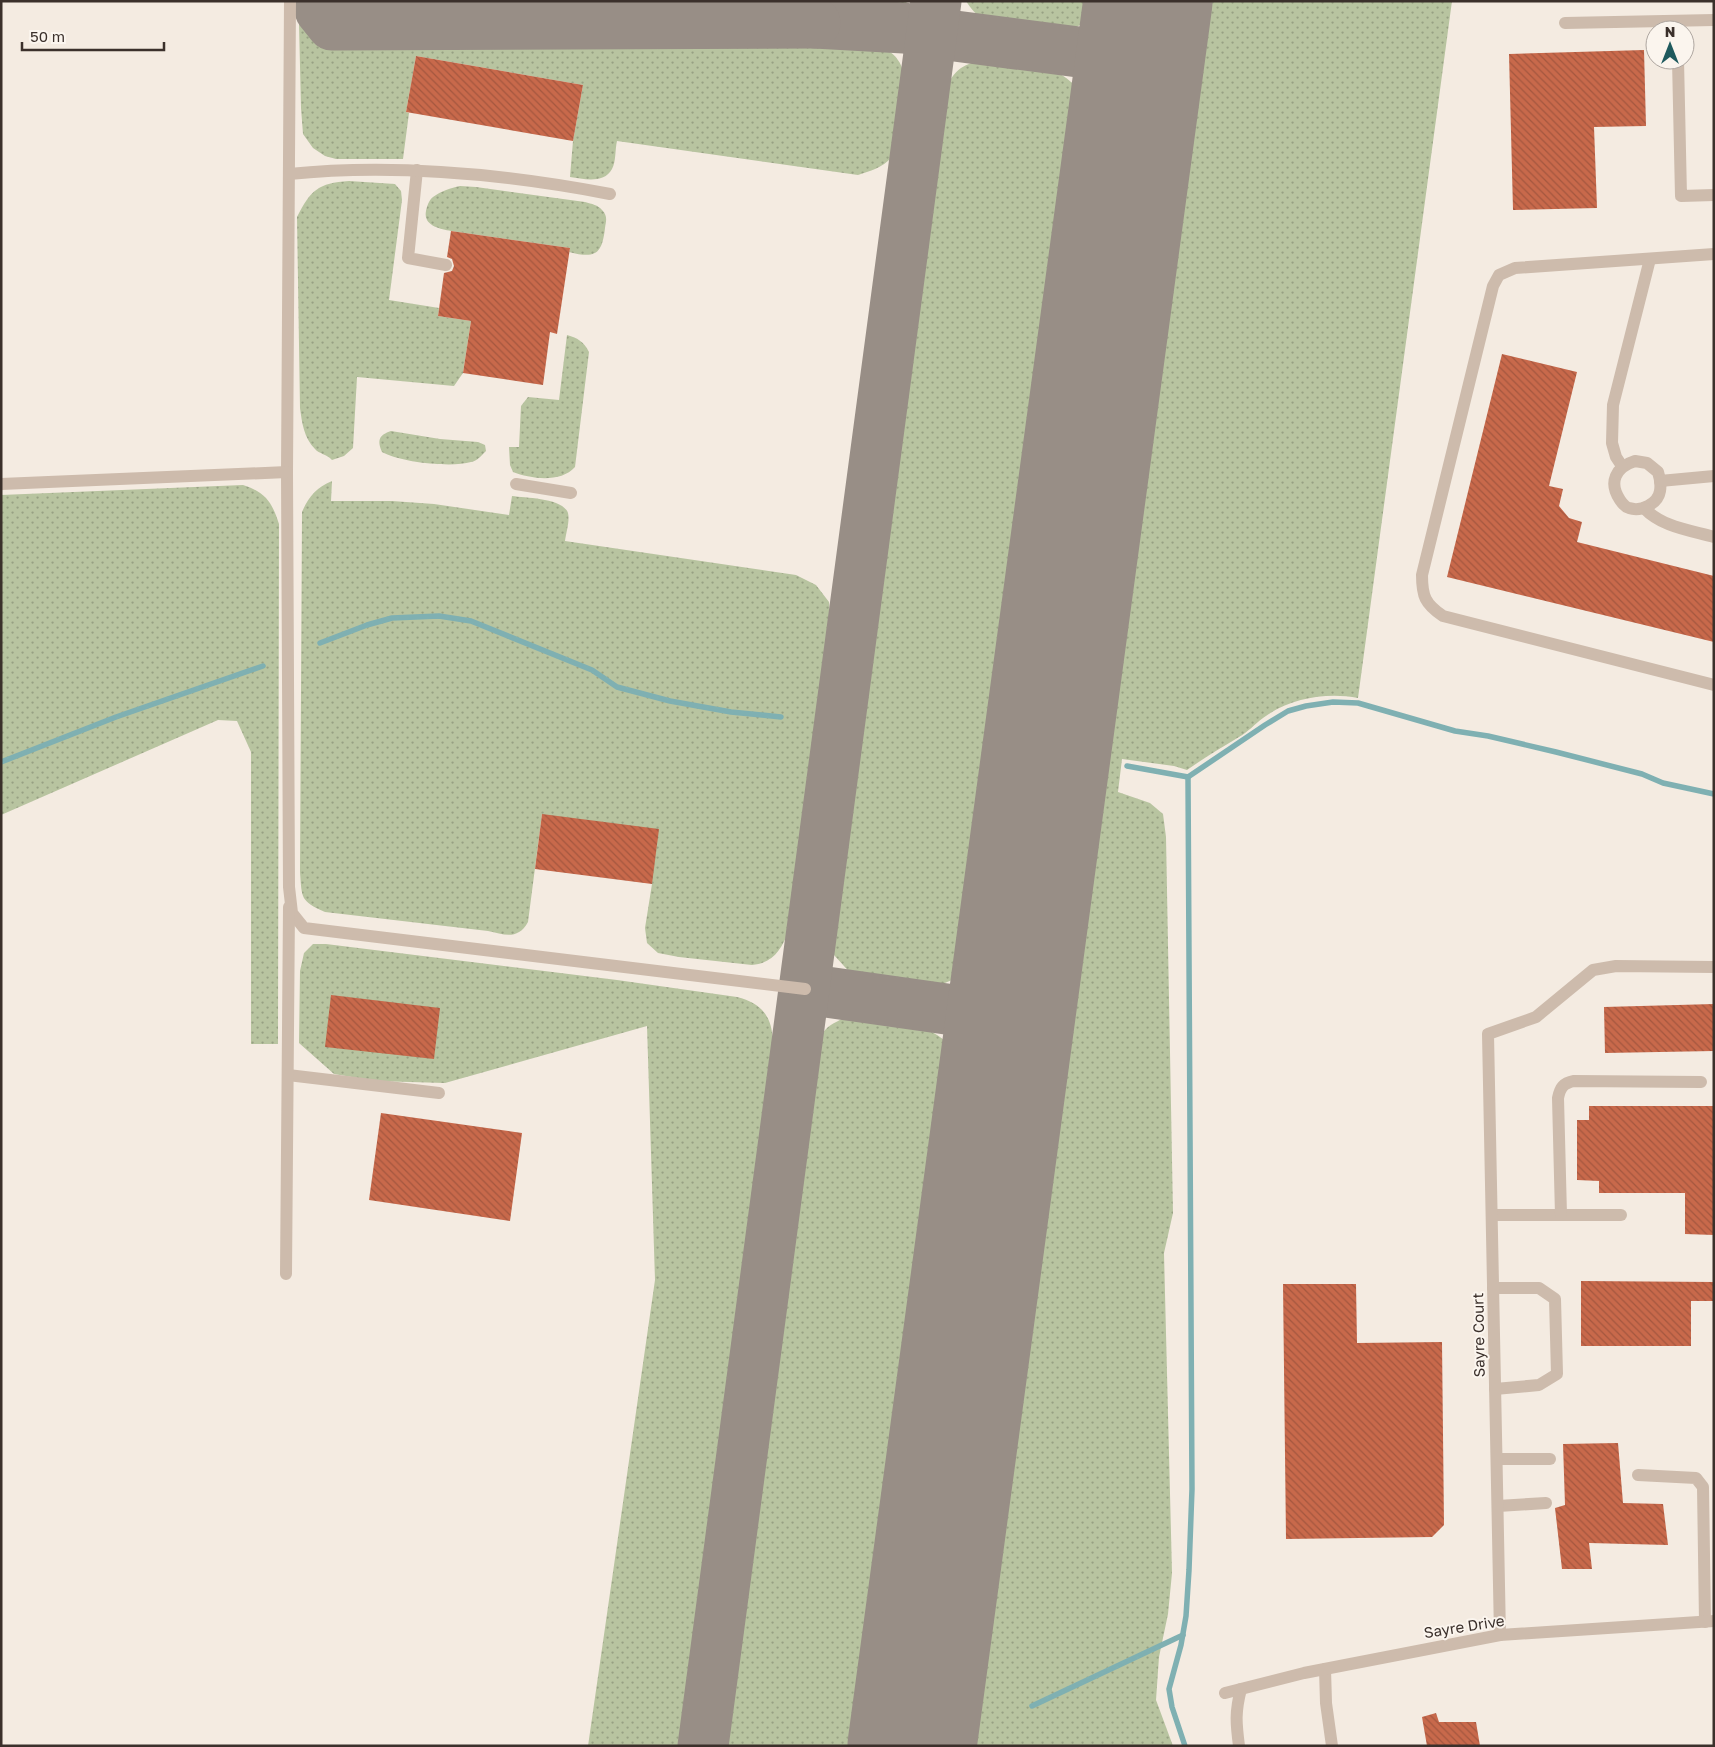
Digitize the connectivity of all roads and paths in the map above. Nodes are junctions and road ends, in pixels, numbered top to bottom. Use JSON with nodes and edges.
{"nodes":[{"id":1,"x":290,"y":1,"type":"edge"},
{"id":2,"x":1714,"y":20,"type":"edge"},
{"id":3,"x":1565,"y":22,"type":"dead end"},
{"id":4,"x":1695,"y":23,"type":"edge"},
{"id":5,"x":1645,"y":24,"type":"edge"},
{"id":6,"x":1678,"y":70,"type":"edge"},
{"id":7,"x":417,"y":170,"type":"junction"},
{"id":8,"x":290,"y":174,"type":"junction"},
{"id":9,"x":610,"y":194,"type":"dead end"},
{"id":10,"x":1714,"y":195,"type":"edge"},
{"id":11,"x":1714,"y":254,"type":"edge"},
{"id":12,"x":1650,"y":259,"type":"junction"},
{"id":13,"x":446,"y":265,"type":"dead end"},
{"id":14,"x":1622,"y":466,"type":"junction"},
{"id":15,"x":286,"y":472,"type":"junction"},
{"id":16,"x":1714,"y":476,"type":"edge"},
{"id":17,"x":1660,"y":481,"type":"junction"},
{"id":18,"x":1,"y":484,"type":"edge"},
{"id":19,"x":516,"y":484,"type":"dead end"},
{"id":20,"x":571,"y":493,"type":"dead end"},
{"id":21,"x":1644,"y":508,"type":"junction"},
{"id":22,"x":1714,"y":537,"type":"edge"},
{"id":23,"x":1714,"y":685,"type":"edge"},
{"id":24,"x":289,"y":887,"type":"junction"},
{"id":25,"x":1714,"y":967,"type":"edge"},
{"id":26,"x":805,"y":989,"type":"dead end"},
{"id":27,"x":288,"y":1075,"type":"junction"},
{"id":28,"x":1701,"y":1082,"type":"dead end"},
{"id":29,"x":439,"y":1093,"type":"dead end"},
{"id":30,"x":1492,"y":1214,"type":"junction"},
{"id":31,"x":1561,"y":1215,"type":"junction"},
{"id":32,"x":1621,"y":1215,"type":"dead end"},
{"id":33,"x":286,"y":1274,"type":"dead end"},
{"id":34,"x":1493,"y":1288,"type":"junction"},
{"id":35,"x":1495,"y":1389,"type":"junction"},
{"id":36,"x":1550,"y":1458,"type":"dead end"},
{"id":37,"x":1497,"y":1459,"type":"junction"},
{"id":38,"x":1638,"y":1475,"type":"dead end"},
{"id":39,"x":1546,"y":1504,"type":"dead end"},
{"id":40,"x":1498,"y":1506,"type":"junction"},
{"id":41,"x":1709,"y":1622,"type":"edge"},
{"id":42,"x":1500,"y":1635,"type":"junction"},
{"id":43,"x":1324,"y":1669,"type":"junction"},
{"id":44,"x":1241,"y":1689,"type":"junction"},
{"id":45,"x":1225,"y":1693,"type":"dead end"},
{"id":46,"x":1239,"y":1746,"type":"edge"},
{"id":47,"x":1332,"y":1746,"type":"edge"}],
"edges":[{"from":1,"to":8,"type":"street"},
{"from":2,"to":4,"type":"street"},
{"from":3,"to":5,"type":"street"},
{"from":6,"to":10,"type":"street"},
{"from":7,"to":8,"type":"street"},
{"from":7,"to":9,"type":"street"},
{"from":7,"to":13,"type":"street"},
{"from":8,"to":15,"type":"street"},
{"from":11,"to":12,"type":"street"},
{"from":12,"to":14,"type":"street"},
{"from":12,"to":23,"type":"street"},
{"from":14,"to":17,"type":"street"},
{"from":14,"to":21,"type":"street"},
{"from":15,"to":18,"type":"street"},
{"from":15,"to":24,"type":"street"},
{"from":16,"to":17,"type":"street"},
{"from":17,"to":21,"type":"street"},
{"from":19,"to":20,"type":"street"},
{"from":21,"to":22,"type":"street"},
{"from":24,"to":26,"type":"street"},
{"from":24,"to":27,"type":"street"},
{"from":25,"to":30,"type":"street","name":"Sayre Court"},
{"from":27,"to":29,"type":"street"},
{"from":27,"to":33,"type":"street"},
{"from":28,"to":31,"type":"street"},
{"from":30,"to":31,"type":"street"},
{"from":30,"to":34,"type":"street","name":"Sayre Court"},
{"from":31,"to":32,"type":"street"},
{"from":34,"to":35,"type":"street","name":"Sayre Court"},
{"from":34,"to":35,"type":"street"},
{"from":35,"to":37,"type":"street","name":"Sayre Court"},
{"from":36,"to":37,"type":"street"},
{"from":37,"to":40,"type":"street","name":"Sayre Court"},
{"from":38,"to":41,"type":"street"},
{"from":39,"to":40,"type":"street"},
{"from":40,"to":42,"type":"street","name":"Sayre Court"},
{"from":41,"to":42,"type":"street","name":"Sayre Drive"},
{"from":42,"to":43,"type":"street","name":"Sayre Drive"},
{"from":43,"to":44,"type":"street","name":"Sayre Drive"},
{"from":43,"to":47,"type":"street"},
{"from":44,"to":45,"type":"street","name":"Sayre Drive"},
{"from":44,"to":46,"type":"street"}]}
